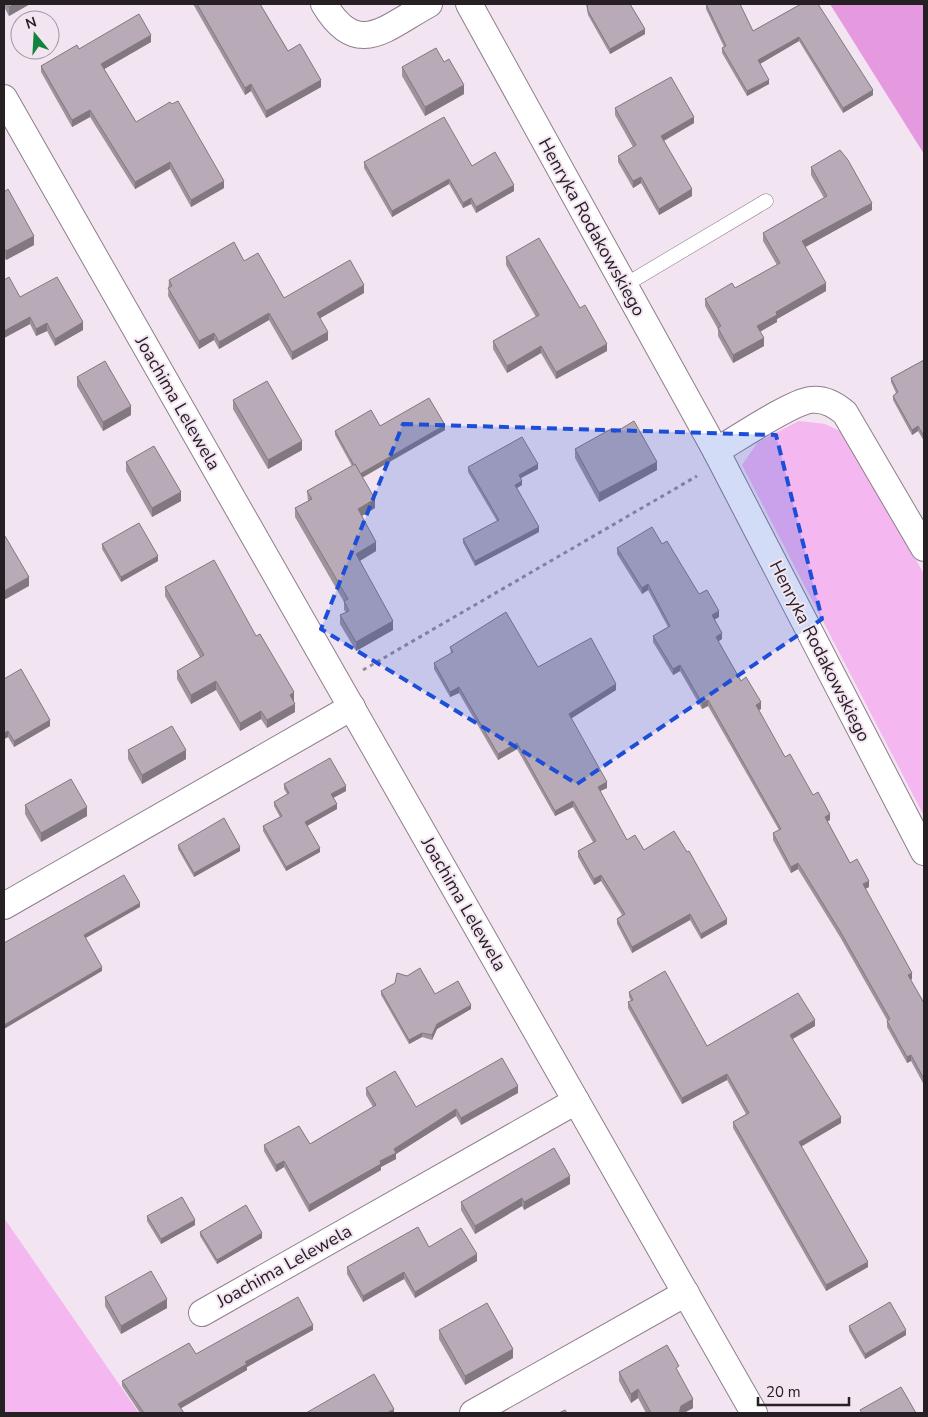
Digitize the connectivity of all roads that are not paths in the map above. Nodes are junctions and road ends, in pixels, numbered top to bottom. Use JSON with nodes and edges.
{"nodes":[{"id":1,"x":324,"y":4,"type":"edge"},
{"id":2,"x":429,"y":4,"type":"edge"},
{"id":3,"x":469,"y":4,"type":"edge"},
{"id":4,"x":4,"y":98,"type":"edge"},
{"id":5,"x":766,"y":201,"type":"dead end"},
{"id":6,"x":624,"y":286,"type":"junction"},
{"id":7,"x":719,"y":456,"type":"junction"},
{"id":8,"x":924,"y":548,"type":"edge"},
{"id":9,"x":352,"y":708,"type":"junction"},
{"id":10,"x":924,"y":852,"type":"edge"},
{"id":11,"x":4,"y":906,"type":"edge"},
{"id":12,"x":576,"y":1102,"type":"junction"},
{"id":13,"x":686,"y":1293,"type":"junction"},
{"id":14,"x":202,"y":1313,"type":"dead end"},
{"id":15,"x":473,"y":1413,"type":"edge"},
{"id":16,"x":754,"y":1413,"type":"edge"}],
"edges":[{"from":1,"to":2,"type":"street"},
{"from":3,"to":6,"type":"street","name":"Henryka Rodakowskiego"},
{"from":4,"to":9,"type":"street","name":"Joachima Lelewela"},
{"from":5,"to":6,"type":"lane"},
{"from":6,"to":7,"type":"street","name":"Henryka Rodakowskiego"},
{"from":7,"to":8,"type":"street"},
{"from":7,"to":10,"type":"street","name":"Henryka Rodakowskiego"},
{"from":9,"to":11,"type":"street"},
{"from":9,"to":12,"type":"street","name":"Joachima Lelewela"},
{"from":12,"to":13,"type":"street","name":"Joachima Lelewela"},
{"from":12,"to":14,"type":"street","name":"Joachima Lelewela"},
{"from":13,"to":15,"type":"street"},
{"from":13,"to":16,"type":"street","name":"Joachima Lelewela"}]}
